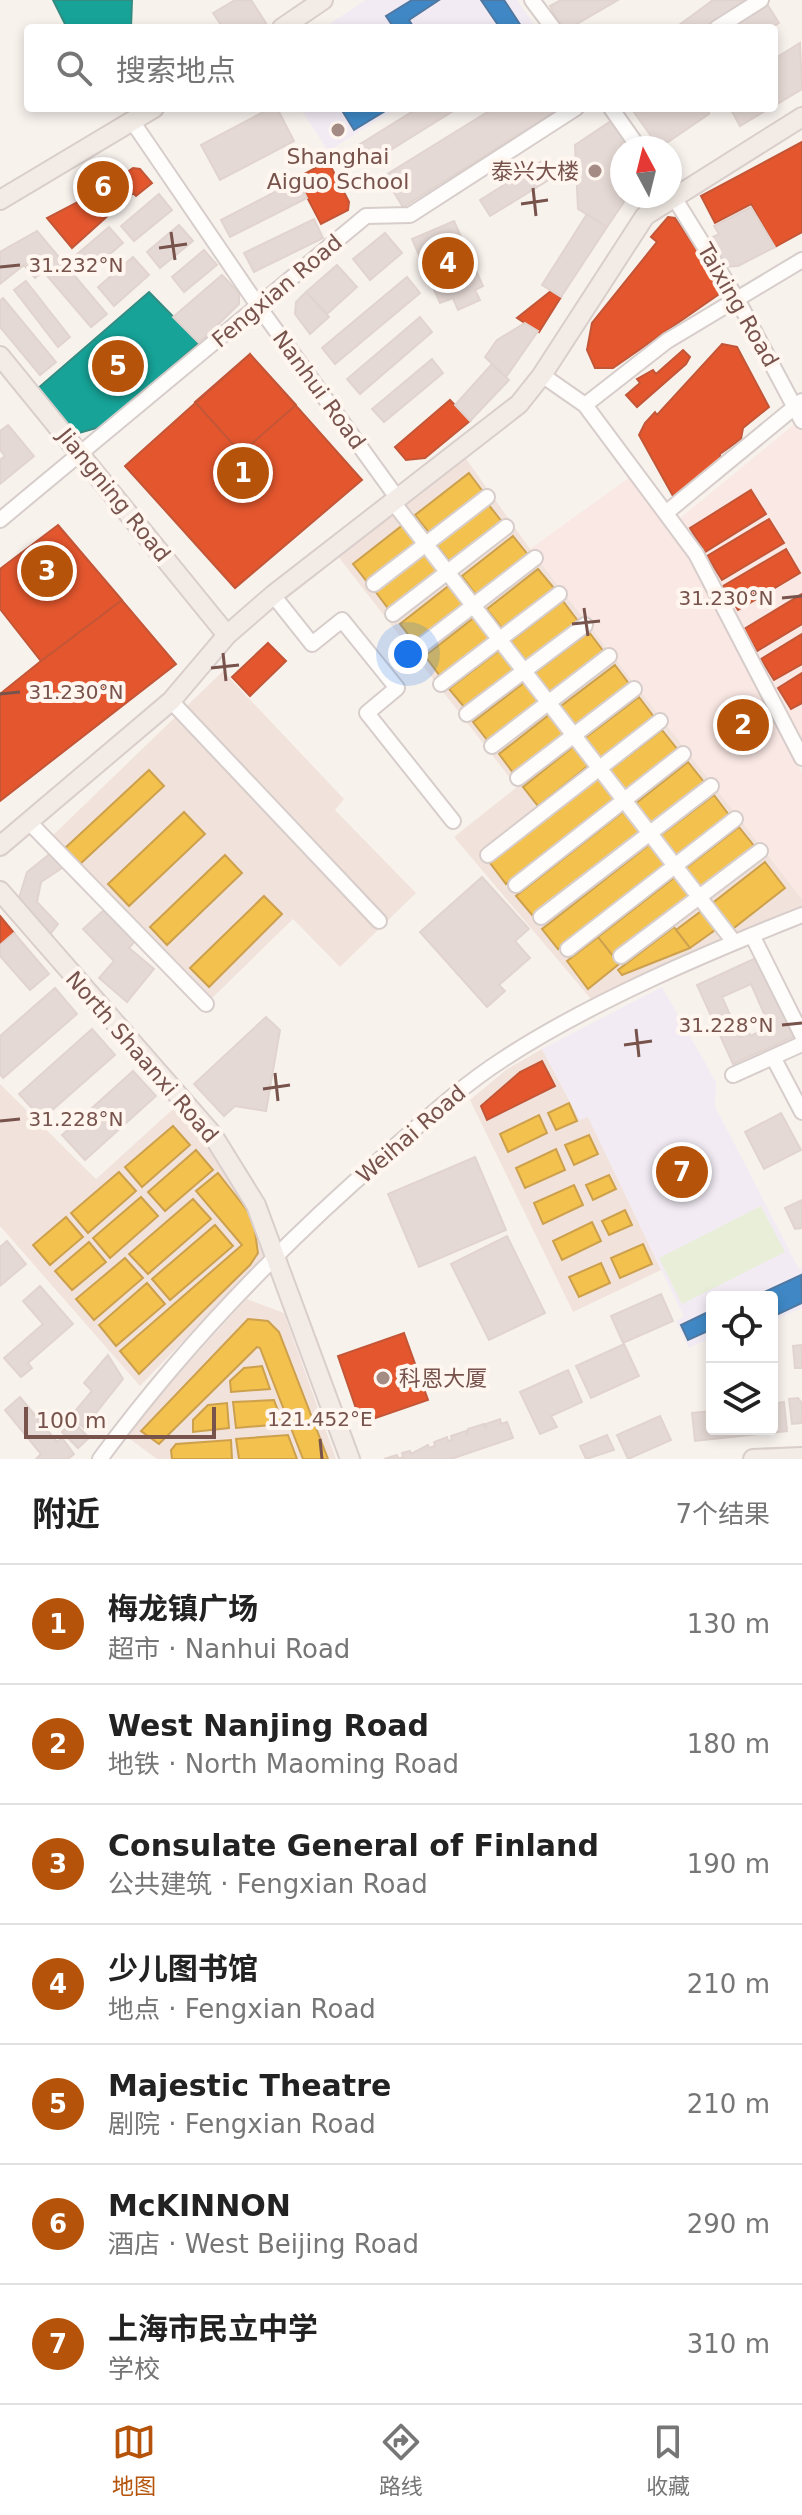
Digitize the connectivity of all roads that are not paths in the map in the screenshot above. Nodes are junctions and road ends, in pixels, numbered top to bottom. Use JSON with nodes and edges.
{"nodes":[{"id":1,"x":323,"y":0,"type":"edge"},
{"id":2,"x":532,"y":0,"type":"edge"},
{"id":3,"x":761,"y":0,"type":"edge"},
{"id":4,"x":288,"y":24,"type":"edge"},
{"id":5,"x":550,"y":24,"type":"edge"},
{"id":6,"x":723,"y":24,"type":"edge"},
{"id":7,"x":147,"y":112,"type":"edge"},
{"id":8,"x":570,"y":112,"type":"edge"},
{"id":9,"x":614,"y":112,"type":"edge"},
{"id":10,"x":802,"y":117,"type":"edge"},
{"id":11,"x":132,"y":121,"type":"junction"},
{"id":12,"x":631,"y":136,"type":"edge"},
{"id":13,"x":682,"y":187,"type":"edge"},
{"id":14,"x":0,"y":200,"type":"edge"},
{"id":15,"x":655,"y":208,"type":"edge"},
{"id":16,"x":681,"y":208,"type":"edge"},
{"id":17,"x":802,"y":260,"type":"edge"},
{"id":18,"x":737,"y":299,"type":"junction"},
{"id":19,"x":259,"y":307,"type":"junction"},
{"id":20,"x":0,"y":356,"type":"edge"},
{"id":21,"x":542,"y":375,"type":"junction"},
{"id":22,"x":798,"y":404,"type":"edge"},
{"id":23,"x":585,"y":405,"type":"junction"},
{"id":24,"x":802,"y":421,"type":"edge"},
{"id":25,"x":81,"y":456,"type":"junction"},
{"id":26,"x":487,"y":497,"type":"dead end"},
{"id":27,"x":396,"y":500,"type":"junction"},
{"id":28,"x":667,"y":512,"type":"junction"},
{"id":29,"x":0,"y":520,"type":"edge"},
{"id":30,"x":506,"y":527,"type":"dead end"},
{"id":31,"x":426,"y":544,"type":"junction"},
{"id":32,"x":535,"y":558,"type":"dead end"},
{"id":33,"x":448,"y":573,"type":"junction"},
{"id":34,"x":374,"y":584,"type":"dead end"},
{"id":35,"x":559,"y":594,"type":"dead end"},
{"id":36,"x":273,"y":595,"type":"junction"},
{"id":37,"x":473,"y":606,"type":"junction"},
{"id":38,"x":393,"y":614,"type":"dead end"},
{"id":39,"x":585,"y":625,"type":"dead end"},
{"id":40,"x":227,"y":635,"type":"junction"},
{"id":41,"x":499,"y":640,"type":"junction"},
{"id":42,"x":417,"y":649,"type":"dead end"},
{"id":43,"x":609,"y":656,"type":"dead end"},
{"id":44,"x":524,"y":671,"type":"junction"},
{"id":45,"x":441,"y":684,"type":"dead end"},
{"id":46,"x":634,"y":689,"type":"dead end"},
{"id":47,"x":171,"y":701,"type":"junction"},
{"id":48,"x":548,"y":703,"type":"junction"},
{"id":49,"x":467,"y":714,"type":"dead end"},
{"id":50,"x":660,"y":721,"type":"dead end"},
{"id":51,"x":574,"y":735,"type":"junction"},
{"id":52,"x":492,"y":746,"type":"dead end"},
{"id":53,"x":683,"y":754,"type":"dead end"},
{"id":54,"x":802,"y":758,"type":"edge"},
{"id":55,"x":599,"y":768,"type":"junction"},
{"id":56,"x":518,"y":778,"type":"dead end"},
{"id":57,"x":711,"y":786,"type":"dead end"},
{"id":58,"x":624,"y":801,"type":"junction"},
{"id":59,"x":735,"y":819,"type":"dead end"},
{"id":60,"x":453,"y":821,"type":"dead end"},
{"id":61,"x":29,"y":822,"type":"junction"},
{"id":62,"x":649,"y":833,"type":"junction"},
{"id":63,"x":0,"y":846,"type":"edge"},
{"id":64,"x":760,"y":851,"type":"dead end"},
{"id":65,"x":488,"y":855,"type":"dead end"},
{"id":66,"x":675,"y":866,"type":"junction"},
{"id":67,"x":516,"y":885,"type":"dead end"},
{"id":68,"x":0,"y":891,"type":"edge"},
{"id":69,"x":699,"y":897,"type":"junction"},
{"id":70,"x":802,"y":915,"type":"edge"},
{"id":71,"x":541,"y":917,"type":"dead end"},
{"id":72,"x":379,"y":921,"type":"dead end"},
{"id":73,"x":752,"y":935,"type":"junction"},
{"id":74,"x":734,"y":942,"type":"junction"},
{"id":75,"x":568,"y":949,"type":"dead end"},
{"id":76,"x":621,"y":956,"type":"dead end"},
{"id":77,"x":206,"y":1004,"type":"dead end"},
{"id":78,"x":802,"y":1035,"type":"edge"},
{"id":79,"x":802,"y":1044,"type":"edge"},
{"id":80,"x":773,"y":1057,"type":"junction"},
{"id":81,"x":733,"y":1075,"type":"dead end"},
{"id":82,"x":802,"y":1112,"type":"edge"},
{"id":83,"x":274,"y":1255,"type":"junction"},
{"id":84,"x":802,"y":1457,"type":"edge"},
{"id":85,"x":100,"y":1459,"type":"edge"},
{"id":86,"x":350,"y":1459,"type":"edge"},
{"id":87,"x":753,"y":1459,"type":"edge"}],
"edges":[{"from":1,"to":4,"type":"main road"},
{"from":2,"to":5,"type":"street"},
{"from":3,"to":6,"type":"street"},
{"from":7,"to":11,"type":"main road"},
{"from":8,"to":19,"type":"street","name":"Fengxian Road"},
{"from":9,"to":12,"type":"street"},
{"from":10,"to":13,"type":"main road"},
{"from":11,"to":14,"type":"main road"},
{"from":11,"to":19,"type":"street","name":"Nanhui Road"},
{"from":15,"to":21,"type":"main road"},
{"from":16,"to":18,"type":"street","name":"Taixing Road"},
{"from":17,"to":18,"type":"street"},
{"from":18,"to":22,"type":"street","name":"Taixing Road"},
{"from":18,"to":23,"type":"street"},
{"from":19,"to":25,"type":"street","name":"Fengxian Road"},
{"from":19,"to":27,"type":"street","name":"Nanhui Road"},
{"from":20,"to":25,"type":"main road","name":"Jiangning Road"},
{"from":21,"to":23,"type":"street"},
{"from":21,"to":27,"type":"main road"},
{"from":22,"to":24,"type":"street","name":"Taixing Road"},
{"from":22,"to":28,"type":"street"},
{"from":23,"to":28,"type":"street"},
{"from":25,"to":29,"type":"street","name":"Fengxian Road"},
{"from":25,"to":40,"type":"main road","name":"Jiangning Road"},
{"from":26,"to":31,"type":"street"},
{"from":27,"to":31,"type":"street","name":"Nanhui Road"},
{"from":27,"to":36,"type":"main road"},
{"from":28,"to":54,"type":"street"},
{"from":30,"to":33,"type":"street"},
{"from":31,"to":33,"type":"street","name":"Nanhui Road"},
{"from":31,"to":34,"type":"street"},
{"from":32,"to":37,"type":"street"},
{"from":33,"to":37,"type":"street","name":"Nanhui Road"},
{"from":33,"to":38,"type":"street"},
{"from":35,"to":41,"type":"street"},
{"from":36,"to":40,"type":"main road"},
{"from":36,"to":60,"type":"street"},
{"from":37,"to":41,"type":"street","name":"Nanhui Road"},
{"from":37,"to":42,"type":"street"},
{"from":39,"to":44,"type":"street"},
{"from":40,"to":47,"type":"main road"},
{"from":41,"to":44,"type":"street","name":"Nanhui Road"},
{"from":41,"to":45,"type":"street"},
{"from":43,"to":48,"type":"street"},
{"from":44,"to":48,"type":"street","name":"Nanhui Road"},
{"from":44,"to":49,"type":"street"},
{"from":46,"to":51,"type":"street"},
{"from":47,"to":61,"type":"main road"},
{"from":47,"to":72,"type":"street"},
{"from":48,"to":51,"type":"street","name":"Nanhui Road"},
{"from":48,"to":52,"type":"street"},
{"from":50,"to":55,"type":"street"},
{"from":51,"to":55,"type":"street","name":"Nanhui Road"},
{"from":51,"to":56,"type":"street"},
{"from":53,"to":58,"type":"street"},
{"from":55,"to":58,"type":"street","name":"Nanhui Road"},
{"from":55,"to":65,"type":"street"},
{"from":57,"to":62,"type":"street"},
{"from":58,"to":62,"type":"street","name":"Nanhui Road"},
{"from":58,"to":67,"type":"street"},
{"from":59,"to":66,"type":"street"},
{"from":61,"to":63,"type":"main road"},
{"from":61,"to":77,"type":"street"},
{"from":62,"to":66,"type":"street","name":"Nanhui Road"},
{"from":62,"to":71,"type":"street"},
{"from":64,"to":69,"type":"street"},
{"from":66,"to":69,"type":"street","name":"Nanhui Road"},
{"from":66,"to":75,"type":"street"},
{"from":68,"to":83,"type":"main road","name":"North Shaanxi Road"},
{"from":69,"to":74,"type":"street","name":"Nanhui Road"},
{"from":69,"to":76,"type":"street"},
{"from":70,"to":73,"type":"street","name":"Weihai Road"},
{"from":73,"to":74,"type":"street","name":"Weihai Road"},
{"from":73,"to":78,"type":"street"},
{"from":74,"to":83,"type":"street","name":"Weihai Road"},
{"from":79,"to":80,"type":"street"},
{"from":80,"to":81,"type":"street"},
{"from":80,"to":82,"type":"street"},
{"from":83,"to":85,"type":"street","name":"Weihai Road"},
{"from":83,"to":86,"type":"main road","name":"North Shaanxi Road"},
{"from":84,"to":87,"type":"main road"}]}
